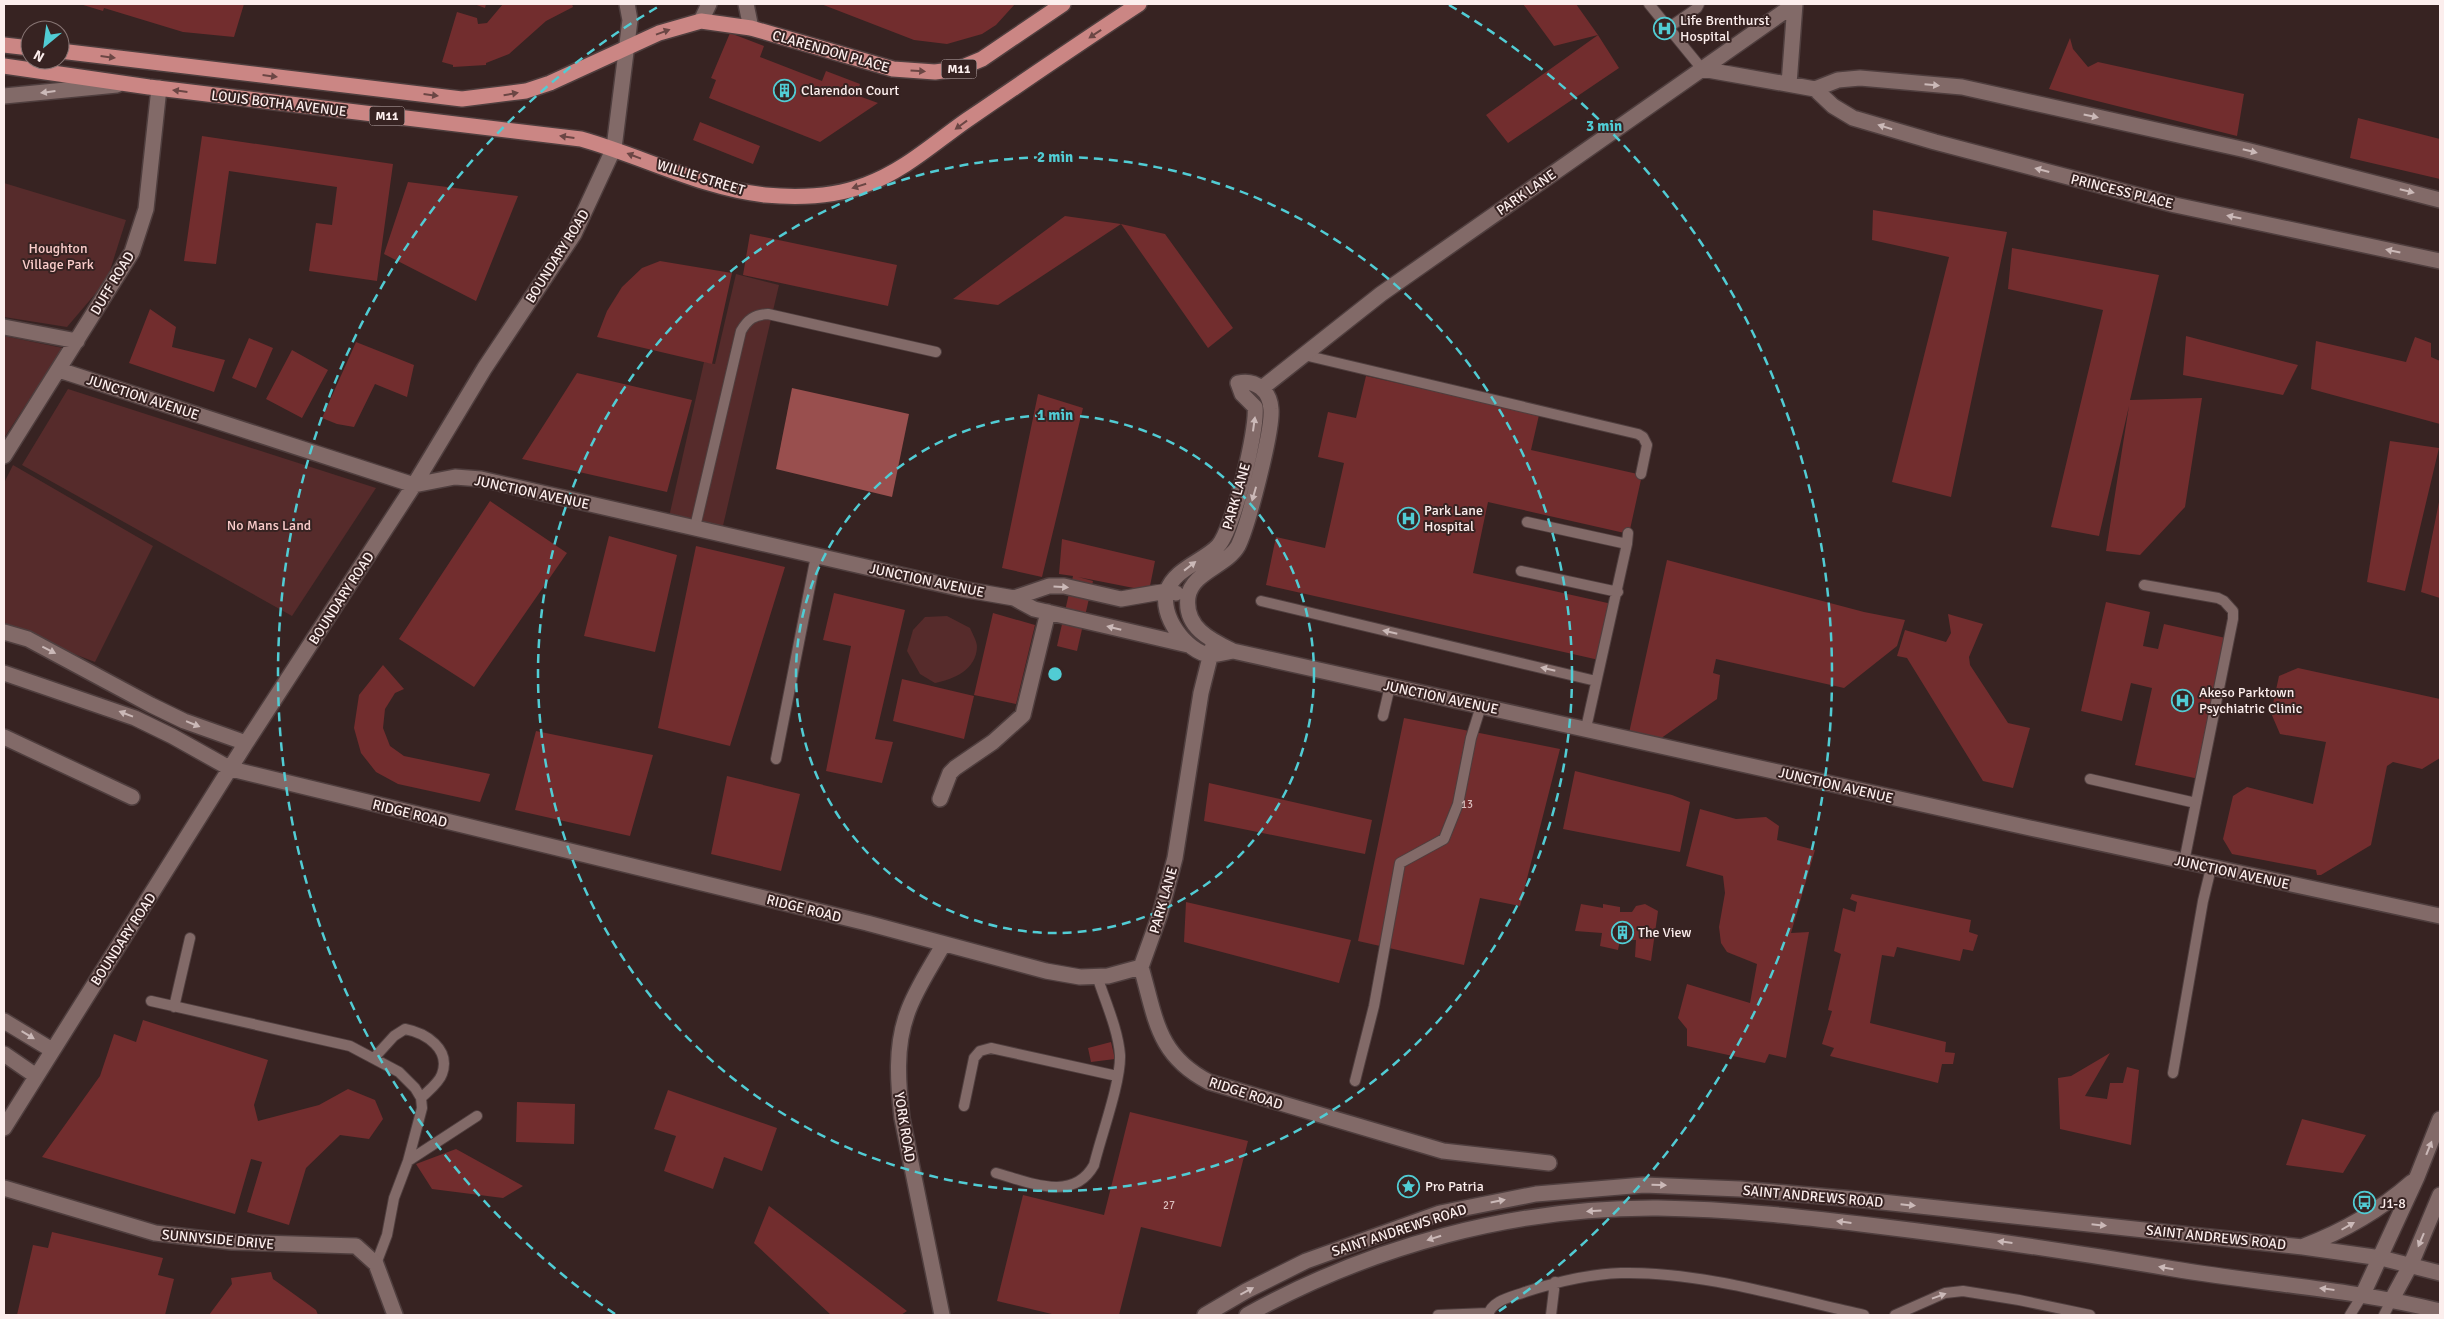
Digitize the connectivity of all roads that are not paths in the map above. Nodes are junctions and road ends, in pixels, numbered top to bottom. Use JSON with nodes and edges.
{"nodes":[{"id":1,"x":627,"y":4,"type":"edge"},
{"id":2,"x":709,"y":4,"type":"edge"},
{"id":3,"x":746,"y":4,"type":"edge"},
{"id":4,"x":1048,"y":4,"type":"edge"},
{"id":5,"x":1064,"y":4,"type":"edge"},
{"id":6,"x":1139,"y":4,"type":"edge"},
{"id":7,"x":1649,"y":4,"type":"edge"},
{"id":8,"x":1699,"y":4,"type":"edge"},
{"id":9,"x":1795,"y":4,"type":"edge"},
{"id":10,"x":701,"y":21,"type":"junction"},
{"id":11,"x":1036,"y":23,"type":"junction"},
{"id":12,"x":751,"y":28,"type":"junction"},
{"id":13,"x":1668,"y":28,"type":"junction"},
{"id":14,"x":4,"y":44,"type":"edge"},
{"id":15,"x":20,"y":46,"type":"edge"},
{"id":16,"x":627,"y":48,"type":"junction"},
{"id":17,"x":70,"y":52,"type":"edge"},
{"id":18,"x":4,"y":66,"type":"edge"},
{"id":19,"x":1702,"y":69,"type":"junction"},
{"id":20,"x":131,"y":84,"type":"junction"},
{"id":21,"x":1789,"y":84,"type":"junction"},
{"id":22,"x":159,"y":88,"type":"junction"},
{"id":23,"x":1815,"y":89,"type":"junction"},
{"id":24,"x":4,"y":96,"type":"edge"},
{"id":25,"x":614,"y":148,"type":"junction"},
{"id":26,"x":2440,"y":200,"type":"edge"},
{"id":27,"x":2440,"y":261,"type":"edge"},
{"id":28,"x":4,"y":326,"type":"edge"},
{"id":29,"x":77,"y":341,"type":"junction"},
{"id":30,"x":936,"y":352,"type":"dead end"},
{"id":31,"x":1304,"y":355,"type":"junction"},
{"id":32,"x":59,"y":370,"type":"junction"},
{"id":33,"x":1262,"y":388,"type":"junction"},
{"id":34,"x":4,"y":456,"type":"edge"},
{"id":35,"x":1641,"y":474,"type":"dead end"},
{"id":36,"x":414,"y":485,"type":"junction"},
{"id":37,"x":1527,"y":522,"type":"dead end"},
{"id":38,"x":695,"y":527,"type":"junction"},
{"id":39,"x":816,"y":556,"type":"junction"},
{"id":40,"x":1520,"y":571,"type":"dead end"},
{"id":41,"x":2144,"y":584,"type":"dead end"},
{"id":42,"x":1167,"y":591,"type":"junction"},
{"id":43,"x":1618,"y":592,"type":"junction"},
{"id":44,"x":1188,"y":596,"type":"junction"},
{"id":45,"x":1014,"y":598,"type":"junction"},
{"id":46,"x":1261,"y":601,"type":"dead end"},
{"id":47,"x":1048,"y":612,"type":"junction"},
{"id":48,"x":4,"y":632,"type":"edge"},
{"id":49,"x":1188,"y":645,"type":"junction"},
{"id":50,"x":1212,"y":648,"type":"junction"},
{"id":51,"x":4,"y":672,"type":"edge"},
{"id":52,"x":1596,"y":681,"type":"junction"},
{"id":53,"x":1390,"y":686,"type":"junction"},
{"id":54,"x":1482,"y":706,"type":"junction"},
{"id":55,"x":1382,"y":716,"type":"dead end"},
{"id":56,"x":1586,"y":728,"type":"junction"},
{"id":57,"x":4,"y":737,"type":"edge"},
{"id":58,"x":246,"y":743,"type":"junction"},
{"id":59,"x":776,"y":758,"type":"dead end"},
{"id":60,"x":231,"y":770,"type":"junction"},
{"id":61,"x":2090,"y":779,"type":"dead end"},
{"id":62,"x":132,"y":798,"type":"dead end"},
{"id":63,"x":940,"y":799,"type":"dead end"},
{"id":64,"x":2196,"y":803,"type":"junction"},
{"id":65,"x":2184,"y":862,"type":"junction"},
{"id":66,"x":2212,"y":868,"type":"junction"},
{"id":67,"x":2440,"y":916,"type":"edge"},
{"id":68,"x":190,"y":938,"type":"dead end"},
{"id":69,"x":943,"y":945,"type":"junction"},
{"id":70,"x":1141,"y":967,"type":"junction"},
{"id":71,"x":1097,"y":976,"type":"junction"},
{"id":72,"x":151,"y":1001,"type":"dead end"},
{"id":73,"x":174,"y":1007,"type":"junction"},
{"id":74,"x":4,"y":1021,"type":"edge"},
{"id":75,"x":52,"y":1050,"type":"junction"},
{"id":76,"x":4,"y":1054,"type":"edge"},
{"id":77,"x":374,"y":1058,"type":"junction"},
{"id":78,"x":2173,"y":1073,"type":"dead end"},
{"id":79,"x":36,"y":1076,"type":"junction"},
{"id":80,"x":1117,"y":1076,"type":"junction"},
{"id":81,"x":1355,"y":1081,"type":"dead end"},
{"id":82,"x":421,"y":1098,"type":"junction"},
{"id":83,"x":964,"y":1106,"type":"dead end"},
{"id":84,"x":477,"y":1116,"type":"dead end"},
{"id":85,"x":2440,"y":1119,"type":"edge"},
{"id":86,"x":4,"y":1128,"type":"edge"},
{"id":87,"x":408,"y":1161,"type":"junction"},
{"id":88,"x":1549,"y":1163,"type":"dead end"},
{"id":89,"x":996,"y":1173,"type":"dead end"},
{"id":90,"x":2417,"y":1177,"type":"junction"},
{"id":91,"x":4,"y":1188,"type":"edge"},
{"id":92,"x":2440,"y":1195,"type":"edge"},
{"id":93,"x":2304,"y":1247,"type":"junction"},
{"id":94,"x":2381,"y":1258,"type":"junction"},
{"id":95,"x":376,"y":1264,"type":"junction"},
{"id":96,"x":2411,"y":1264,"type":"junction"},
{"id":97,"x":2440,"y":1273,"type":"edge"},
{"id":98,"x":1555,"y":1282,"type":"junction"},
{"id":99,"x":2363,"y":1294,"type":"junction"},
{"id":100,"x":2392,"y":1299,"type":"junction"},
{"id":101,"x":2440,"y":1311,"type":"edge"},
{"id":102,"x":1488,"y":1314,"type":"edge"},
{"id":103,"x":395,"y":1315,"type":"edge"},
{"id":104,"x":942,"y":1315,"type":"edge"},
{"id":105,"x":1205,"y":1315,"type":"edge"},
{"id":106,"x":1248,"y":1315,"type":"edge"},
{"id":107,"x":1438,"y":1315,"type":"edge"},
{"id":108,"x":1551,"y":1315,"type":"edge"},
{"id":109,"x":1864,"y":1315,"type":"edge"},
{"id":110,"x":1895,"y":1315,"type":"edge"},
{"id":111,"x":2090,"y":1315,"type":"edge"},
{"id":112,"x":2350,"y":1315,"type":"edge"},
{"id":113,"x":2384,"y":1315,"type":"edge"}],
"edges":[{"from":1,"to":16,"type":"street","name":"BOUNDARY ROAD"},
{"from":2,"to":10,"type":"street"},
{"from":3,"to":12,"type":"street"},
{"from":4,"to":11,"type":"main road"},
{"from":5,"to":11,"type":"main road","name":"CLARENDON PLACE","number":"M11"},
{"from":6,"to":25,"type":"main road","name":"WILLIE STREET","number":"M11","one_way":true},
{"from":7,"to":13,"type":"lane"},
{"from":8,"to":13,"type":"lane"},
{"from":9,"to":19,"type":"street","name":"PARK LANE"},
{"from":9,"to":21,"type":"street"},
{"from":10,"to":12,"type":"main road","name":"CLARENDON PLACE","number":"M11"},
{"from":16,"to":10,"type":"main road","number":"M11","one_way":true},
{"from":12,"to":11,"type":"main road","name":"CLARENDON PLACE","number":"M11","one_way":true},
{"from":13,"to":19,"type":"lane"},
{"from":14,"to":15,"type":"main road"},
{"from":17,"to":16,"type":"main road","name":"LOUIS BOTHA AVENUE","number":"M11","one_way":true},
{"from":16,"to":25,"type":"street","name":"BOUNDARY ROAD"},
{"from":18,"to":20,"type":"main road","name":"LOUIS BOTHA AVENUE","number":"M11"},
{"from":19,"to":21,"type":"street"},
{"from":19,"to":31,"type":"street","name":"PARK LANE"},
{"from":20,"to":22,"type":"main road","name":"LOUIS BOTHA AVENUE","number":"M11"},
{"from":20,"to":24,"type":"street","one_way":true},
{"from":21,"to":23,"type":"street"},
{"from":25,"to":22,"type":"main road","name":"LOUIS BOTHA AVENUE","number":"M11","one_way":true},
{"from":22,"to":29,"type":"street","name":"DUFF ROAD"},
{"from":23,"to":26,"type":"street","one_way":true},
{"from":27,"to":23,"type":"street","name":"PRINCESS PLACE","one_way":true},
{"from":25,"to":36,"type":"street","name":"BOUNDARY ROAD"},
{"from":28,"to":29,"type":"street"},
{"from":29,"to":32,"type":"street","name":"DUFF ROAD"},
{"from":30,"to":38,"type":"lane"},
{"from":31,"to":33,"type":"street","name":"PARK LANE"},
{"from":31,"to":35,"type":"lane"},
{"from":32,"to":34,"type":"street","name":"DUFF ROAD"},
{"from":32,"to":36,"type":"street","name":"JUNCTION AVENUE"},
{"from":42,"to":33,"type":"street","name":"PARK LANE","one_way":true},
{"from":33,"to":44,"type":"street","name":"PARK LANE","one_way":true},
{"from":36,"to":38,"type":"street","name":"JUNCTION AVENUE"},
{"from":36,"to":58,"type":"street","name":"BOUNDARY ROAD"},
{"from":37,"to":43,"type":"lane"},
{"from":38,"to":39,"type":"street","name":"JUNCTION AVENUE"},
{"from":39,"to":45,"type":"street","name":"JUNCTION AVENUE"},
{"from":39,"to":59,"type":"lane"},
{"from":40,"to":43,"type":"lane"},
{"from":41,"to":64,"type":"lane"},
{"from":42,"to":44,"type":"street","name":"JUNCTION AVENUE"},
{"from":45,"to":42,"type":"street","name":"JUNCTION AVENUE","one_way":true},
{"from":42,"to":49,"type":"street"},
{"from":43,"to":52,"type":"lane"},
{"from":44,"to":50,"type":"street"},
{"from":45,"to":47,"type":"street","name":"JUNCTION AVENUE"},
{"from":52,"to":46,"type":"lane","one_way":true},
{"from":49,"to":47,"type":"street","name":"JUNCTION AVENUE","one_way":true},
{"from":47,"to":63,"type":"street"},
{"from":48,"to":58,"type":"street","one_way":true},
{"from":49,"to":50,"type":"street"},
{"from":50,"to":53,"type":"street","name":"JUNCTION AVENUE"},
{"from":50,"to":70,"type":"street","name":"PARK LANE"},
{"from":60,"to":51,"type":"street","name":"RIDGE ROAD","one_way":true},
{"from":52,"to":56,"type":"lane"},
{"from":53,"to":54,"type":"street","name":"JUNCTION AVENUE"},
{"from":53,"to":55,"type":"lane"},
{"from":54,"to":56,"type":"street","name":"JUNCTION AVENUE"},
{"from":54,"to":81,"type":"lane"},
{"from":56,"to":65,"type":"street","name":"JUNCTION AVENUE"},
{"from":57,"to":62,"type":"street"},
{"from":58,"to":60,"type":"street","name":"BOUNDARY ROAD"},
{"from":60,"to":69,"type":"street","name":"RIDGE ROAD"},
{"from":60,"to":75,"type":"street","name":"BOUNDARY ROAD"},
{"from":61,"to":64,"type":"lane"},
{"from":64,"to":65,"type":"lane"},
{"from":65,"to":66,"type":"street","name":"JUNCTION AVENUE"},
{"from":66,"to":67,"type":"street","name":"JUNCTION AVENUE"},
{"from":66,"to":78,"type":"lane"},
{"from":68,"to":73,"type":"lane"},
{"from":69,"to":71,"type":"street","name":"RIDGE ROAD"},
{"from":69,"to":104,"type":"street","name":"YORK ROAD"},
{"from":70,"to":71,"type":"street","name":"RIDGE ROAD"},
{"from":70,"to":88,"type":"street","name":"RIDGE ROAD"},
{"from":71,"to":80,"type":"lane"},
{"from":72,"to":73,"type":"lane"},
{"from":73,"to":77,"type":"lane"},
{"from":74,"to":75,"type":"street","one_way":true},
{"from":75,"to":79,"type":"street","name":"BOUNDARY ROAD"},
{"from":76,"to":79,"type":"street"},
{"from":77,"to":82,"type":"lane"},
{"from":77,"to":82,"type":"lane"},
{"from":79,"to":86,"type":"street","name":"BOUNDARY ROAD"},
{"from":80,"to":83,"type":"lane"},
{"from":80,"to":89,"type":"lane"},
{"from":82,"to":87,"type":"lane"},
{"from":84,"to":87,"type":"lane"},
{"from":90,"to":85,"type":"street","one_way":true},
{"from":87,"to":95,"type":"lane"},
{"from":93,"to":90,"type":"street","one_way":true},
{"from":90,"to":94,"type":"street"},
{"from":91,"to":95,"type":"street","name":"SUNNYSIDE DRIVE"},
{"from":92,"to":96,"type":"street","one_way":true},
{"from":93,"to":94,"type":"street","name":"SAINT ANDREWS ROAD"},
{"from":105,"to":93,"type":"street","name":"SAINT ANDREWS ROAD","one_way":true},
{"from":94,"to":96,"type":"street","name":"SAINT ANDREWS ROAD"},
{"from":94,"to":99,"type":"street"},
{"from":95,"to":103,"type":"street","name":"SUNNYSIDE DRIVE"},
{"from":96,"to":97,"type":"street","name":"SAINT ANDREWS ROAD"},
{"from":96,"to":100,"type":"street"},
{"from":98,"to":102,"type":"lane"},
{"from":98,"to":108,"type":"lane"},
{"from":98,"to":109,"type":"lane"},
{"from":99,"to":100,"type":"street","name":"SAINT ANDREWS ROAD"},
{"from":99,"to":106,"type":"street","name":"SAINT ANDREWS ROAD","one_way":true},
{"from":99,"to":112,"type":"lane"},
{"from":100,"to":101,"type":"street","name":"SAINT ANDREWS ROAD"},
{"from":100,"to":113,"type":"lane"},
{"from":102,"to":107,"type":"lane"},
{"from":110,"to":111,"type":"lane","one_way":true}]}
